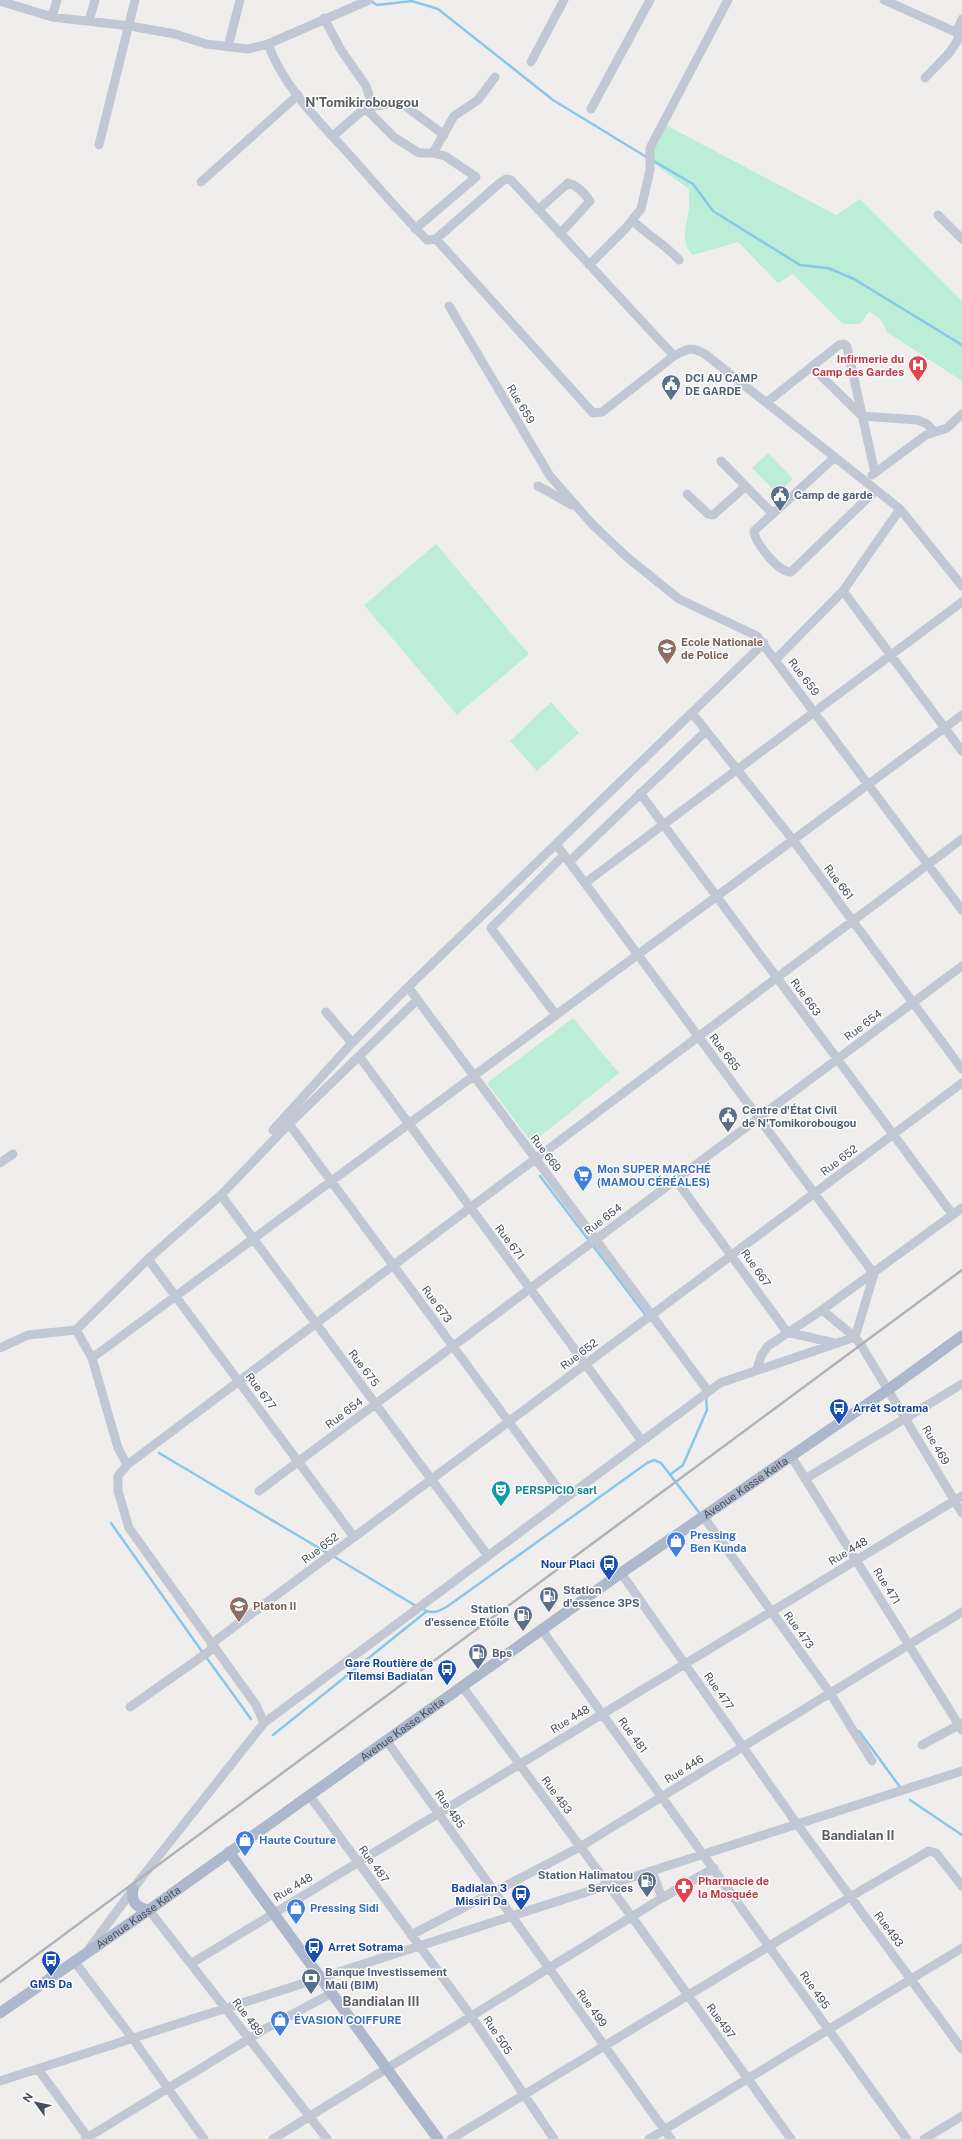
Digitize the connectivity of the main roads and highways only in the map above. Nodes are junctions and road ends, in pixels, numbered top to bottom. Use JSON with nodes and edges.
{"nodes":[{"id":1,"x":962,"y":1336,"type":"edge"},
{"id":2,"x":229,"y":1852,"type":"junction"},
{"id":3,"x":133,"y":1889,"type":"road end"},
{"id":4,"x":149,"y":1910,"type":"junction"},
{"id":5,"x":0,"y":2013,"type":"edge"},
{"id":6,"x":438,"y":2139,"type":"edge"}],
"edges":[{"from":1,"to":2,"type":"main road","name":"Avenue Kasse Keita"},
{"from":2,"to":4,"type":"main road","name":"Avenue Kasse Keita"},
{"from":2,"to":6,"type":"main road"},
{"from":3,"to":4,"type":"main road"},
{"from":4,"to":5,"type":"main road","name":"Avenue Kasse Keita"}]}
